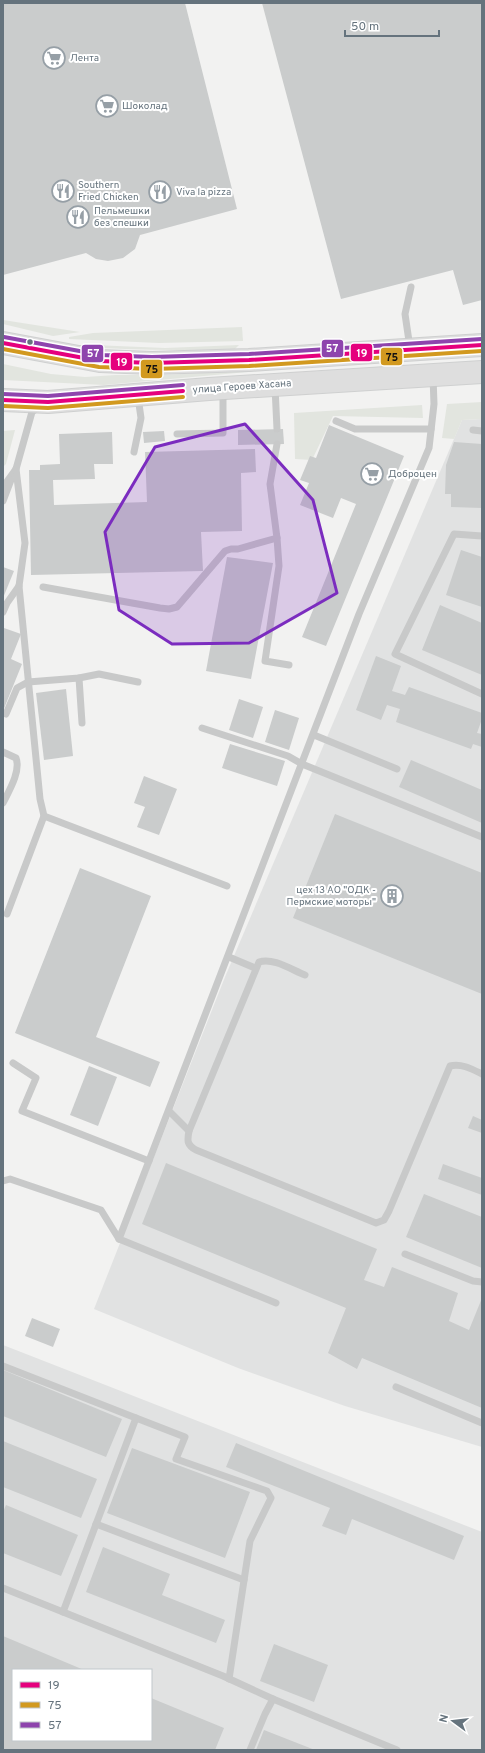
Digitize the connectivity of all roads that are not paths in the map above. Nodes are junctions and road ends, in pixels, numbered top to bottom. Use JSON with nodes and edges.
{"nodes":[{"id":1,"x":411,"y":287,"type":"dead end"},
{"id":2,"x":3,"y":343,"type":"edge"},
{"id":3,"x":482,"y":345,"type":"edge"},
{"id":4,"x":410,"y":350,"type":"junction"},
{"id":5,"x":3,"y":357,"type":"edge"},
{"id":6,"x":100,"y":361,"type":"junction"},
{"id":7,"x":482,"y":372,"type":"edge"},
{"id":8,"x":433,"y":375,"type":"junction"},
{"id":9,"x":275,"y":385,"type":"junction"},
{"id":10,"x":3,"y":386,"type":"edge"},
{"id":11,"x":223,"y":388,"type":"junction"},
{"id":12,"x":138,"y":396,"type":"junction"},
{"id":13,"x":94,"y":399,"type":"junction"},
{"id":14,"x":3,"y":400,"type":"edge"},
{"id":15,"x":48,"y":402,"type":"junction"},
{"id":16,"x":336,"y":421,"type":"dead end"},
{"id":17,"x":276,"y":429,"type":"dead end"},
{"id":18,"x":431,"y":429,"type":"junction"},
{"id":19,"x":473,"y":430,"type":"dead end"},
{"id":20,"x":482,"y":431,"type":"edge"},
{"id":21,"x":177,"y":434,"type":"dead end"},
{"id":22,"x":277,"y":444,"type":"dead end"},
{"id":23,"x":134,"y":452,"type":"dead end"},
{"id":24,"x":16,"y":469,"type":"junction"},
{"id":25,"x":3,"y":487,"type":"edge"},
{"id":26,"x":3,"y":501,"type":"edge"},
{"id":27,"x":482,"y":536,"type":"edge"},
{"id":28,"x":277,"y":538,"type":"junction"},
{"id":29,"x":20,"y":586,"type":"junction"},
{"id":30,"x":43,"y":587,"type":"dead end"},
{"id":31,"x":3,"y":612,"type":"edge"},
{"id":32,"x":288,"y":665,"type":"dead end"},
{"id":33,"x":79,"y":678,"type":"junction"},
{"id":34,"x":28,"y":682,"type":"junction"},
{"id":35,"x":138,"y":682,"type":"dead end"},
{"id":36,"x":482,"y":694,"type":"edge"},
{"id":37,"x":6,"y":714,"type":"dead end"},
{"id":38,"x":82,"y":723,"type":"dead end"},
{"id":39,"x":202,"y":728,"type":"dead end"},
{"id":40,"x":314,"y":735,"type":"junction"},
{"id":41,"x":3,"y":752,"type":"edge"},
{"id":42,"x":302,"y":764,"type":"junction"},
{"id":43,"x":397,"y":769,"type":"dead end"},
{"id":44,"x":3,"y":803,"type":"edge"},
{"id":45,"x":44,"y":816,"type":"junction"},
{"id":46,"x":482,"y":837,"type":"edge"},
{"id":47,"x":227,"y":886,"type":"dead end"},
{"id":48,"x":7,"y":914,"type":"dead end"},
{"id":49,"x":229,"y":957,"type":"junction"},
{"id":50,"x":255,"y":968,"type":"junction"},
{"id":51,"x":305,"y":975,"type":"dead end"},
{"id":52,"x":13,"y":1063,"type":"dead end"},
{"id":53,"x":482,"y":1074,"type":"edge"},
{"id":54,"x":169,"y":1111,"type":"junction"},
{"id":55,"x":189,"y":1131,"type":"junction"},
{"id":56,"x":149,"y":1161,"type":"junction"},
{"id":57,"x":3,"y":1181,"type":"edge"},
{"id":58,"x":120,"y":1239,"type":"junction"},
{"id":59,"x":405,"y":1254,"type":"dead end"},
{"id":60,"x":482,"y":1282,"type":"edge"},
{"id":61,"x":276,"y":1303,"type":"dead end"},
{"id":62,"x":3,"y":1366,"type":"edge"},
{"id":63,"x":396,"y":1387,"type":"dead end"},
{"id":64,"x":136,"y":1418,"type":"junction"},
{"id":65,"x":482,"y":1423,"type":"edge"},
{"id":66,"x":96,"y":1524,"type":"junction"},
{"id":67,"x":244,"y":1580,"type":"junction"},
{"id":68,"x":3,"y":1588,"type":"edge"},
{"id":69,"x":63,"y":1612,"type":"junction"},
{"id":70,"x":229,"y":1679,"type":"junction"},
{"id":71,"x":273,"y":1699,"type":"junction"},
{"id":72,"x":250,"y":1750,"type":"edge"},
{"id":73,"x":397,"y":1750,"type":"edge"}],
"edges":[{"from":1,"to":4,"type":"lane"},
{"from":2,"to":6,"type":"main road"},
{"from":3,"to":4,"type":"main road"},
{"from":4,"to":6,"type":"main road"},
{"from":5,"to":6,"type":"main road"},
{"from":7,"to":8,"type":"main road","name":"улица Героев Хасана"},
{"from":8,"to":9,"type":"main road","name":"улица Героев Хасана"},
{"from":8,"to":18,"type":"lane"},
{"from":9,"to":11,"type":"main road","name":"улица Героев Хасана"},
{"from":9,"to":17,"type":"lane"},
{"from":10,"to":13,"type":"main road"},
{"from":11,"to":12,"type":"main road","name":"улица Героев Хасана"},
{"from":11,"to":21,"type":"lane"},
{"from":12,"to":13,"type":"main road","name":"улица Героев Хасана"},
{"from":12,"to":23,"type":"lane"},
{"from":13,"to":15,"type":"main road","name":"улица Героев Хасана"},
{"from":14,"to":15,"type":"main road","name":"улица Героев Хасана"},
{"from":15,"to":24,"type":"lane"},
{"from":16,"to":18,"type":"lane"},
{"from":18,"to":40,"type":"lane"},
{"from":19,"to":20,"type":"lane"},
{"from":22,"to":28,"type":"lane"},
{"from":24,"to":25,"type":"lane"},
{"from":24,"to":26,"type":"lane"},
{"from":24,"to":29,"type":"lane"},
{"from":27,"to":36,"type":"lane"},
{"from":28,"to":30,"type":"lane"},
{"from":28,"to":32,"type":"lane"},
{"from":29,"to":31,"type":"lane"},
{"from":29,"to":34,"type":"lane"},
{"from":33,"to":34,"type":"lane"},
{"from":33,"to":35,"type":"lane"},
{"from":33,"to":38,"type":"lane"},
{"from":34,"to":37,"type":"lane"},
{"from":34,"to":45,"type":"lane"},
{"from":39,"to":42,"type":"lane"},
{"from":40,"to":42,"type":"lane"},
{"from":40,"to":43,"type":"lane"},
{"from":41,"to":44,"type":"lane"},
{"from":42,"to":46,"type":"lane"},
{"from":42,"to":49,"type":"lane"},
{"from":45,"to":47,"type":"lane"},
{"from":45,"to":48,"type":"lane"},
{"from":49,"to":50,"type":"lane"},
{"from":49,"to":54,"type":"lane"},
{"from":50,"to":51,"type":"lane"},
{"from":50,"to":55,"type":"lane"},
{"from":52,"to":56,"type":"lane"},
{"from":53,"to":55,"type":"lane"},
{"from":54,"to":55,"type":"lane"},
{"from":54,"to":56,"type":"lane"},
{"from":56,"to":58,"type":"lane"},
{"from":57,"to":58,"type":"lane"},
{"from":58,"to":61,"type":"lane"},
{"from":59,"to":60,"type":"lane"},
{"from":62,"to":64,"type":"lane"},
{"from":63,"to":65,"type":"lane"},
{"from":64,"to":66,"type":"lane"},
{"from":64,"to":67,"type":"lane"},
{"from":66,"to":67,"type":"lane"},
{"from":66,"to":69,"type":"lane"},
{"from":67,"to":70,"type":"lane"},
{"from":68,"to":69,"type":"lane"},
{"from":69,"to":70,"type":"lane"},
{"from":70,"to":71,"type":"lane"},
{"from":71,"to":72,"type":"lane"},
{"from":71,"to":73,"type":"lane"}]}
